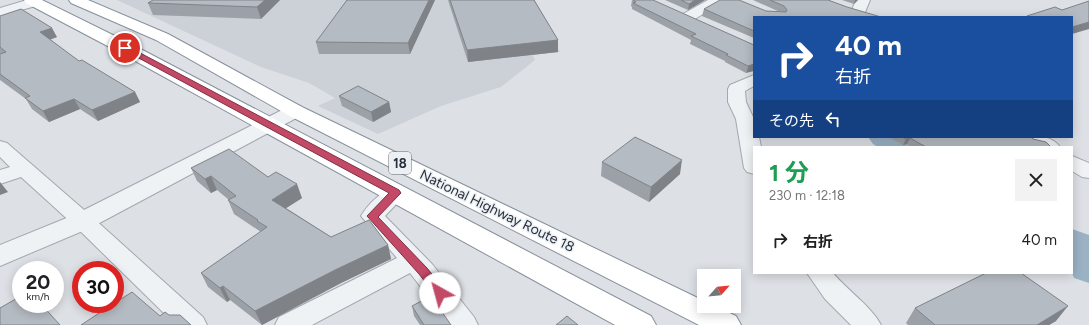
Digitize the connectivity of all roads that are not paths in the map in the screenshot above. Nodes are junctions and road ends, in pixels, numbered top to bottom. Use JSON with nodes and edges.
{"nodes":[{"id":1,"x":76,"y":0,"type":"edge"},
{"id":2,"x":717,"y":0,"type":"edge"},
{"id":3,"x":32,"y":1,"type":"edge"},
{"id":4,"x":845,"y":7,"type":"edge"},
{"id":5,"x":859,"y":10,"type":"edge"},
{"id":6,"x":0,"y":12,"type":"edge"},
{"id":7,"x":703,"y":23,"type":"edge"},
{"id":8,"x":753,"y":80,"type":"edge"},
{"id":9,"x":295,"y":111,"type":"junction"},
{"id":10,"x":268,"y":125,"type":"junction"},
{"id":11,"x":1034,"y":138,"type":"edge"},
{"id":12,"x":1048,"y":146,"type":"edge"},
{"id":13,"x":0,"y":147,"type":"edge"},
{"id":14,"x":753,"y":161,"type":"edge"},
{"id":15,"x":1073,"y":163,"type":"edge"},
{"id":16,"x":26,"y":169,"type":"junction"},
{"id":17,"x":1089,"y":172,"type":"edge"},
{"id":18,"x":0,"y":177,"type":"edge"},
{"id":19,"x":396,"y":193,"type":"junction"},
{"id":20,"x":83,"y":221,"type":"junction"},
{"id":21,"x":0,"y":256,"type":"edge"},
{"id":22,"x":413,"y":260,"type":"junction"},
{"id":23,"x":820,"y":274,"type":"edge"},
{"id":24,"x":194,"y":325,"type":"edge"},
{"id":25,"x":288,"y":325,"type":"edge"},
{"id":26,"x":465,"y":325,"type":"edge"},
{"id":27,"x":641,"y":325,"type":"edge"},
{"id":28,"x":726,"y":325,"type":"edge"},
{"id":29,"x":868,"y":325,"type":"edge"}],
"edges":[{"from":1,"to":9,"type":"highway","name":"National Highway Route 18","number":"18"},
{"from":2,"to":7,"type":"street"},
{"from":3,"to":6,"type":"street"},
{"from":3,"to":10,"type":"highway","name":"National Highway Route 18","number":"18"},
{"from":4,"to":5,"type":"street"},
{"from":8,"to":14,"type":"street"},
{"from":9,"to":10,"type":"street"},
{"from":9,"to":28,"type":"highway","name":"National Highway Route 18","number":"18"},
{"from":10,"to":19,"type":"highway","name":"National Highway Route 18","number":"18"},
{"from":10,"to":20,"type":"street"},
{"from":11,"to":12,"type":"street"},
{"from":13,"to":16,"type":"street"},
{"from":15,"to":17,"type":"street"},
{"from":16,"to":18,"type":"street"},
{"from":16,"to":20,"type":"street"},
{"from":19,"to":22,"type":"street"},
{"from":19,"to":27,"type":"highway","name":"National Highway Route 18","number":"18"},
{"from":20,"to":21,"type":"street"},
{"from":20,"to":24,"type":"street"},
{"from":22,"to":25,"type":"street"},
{"from":22,"to":26,"type":"street"},
{"from":23,"to":29,"type":"street"}]}
